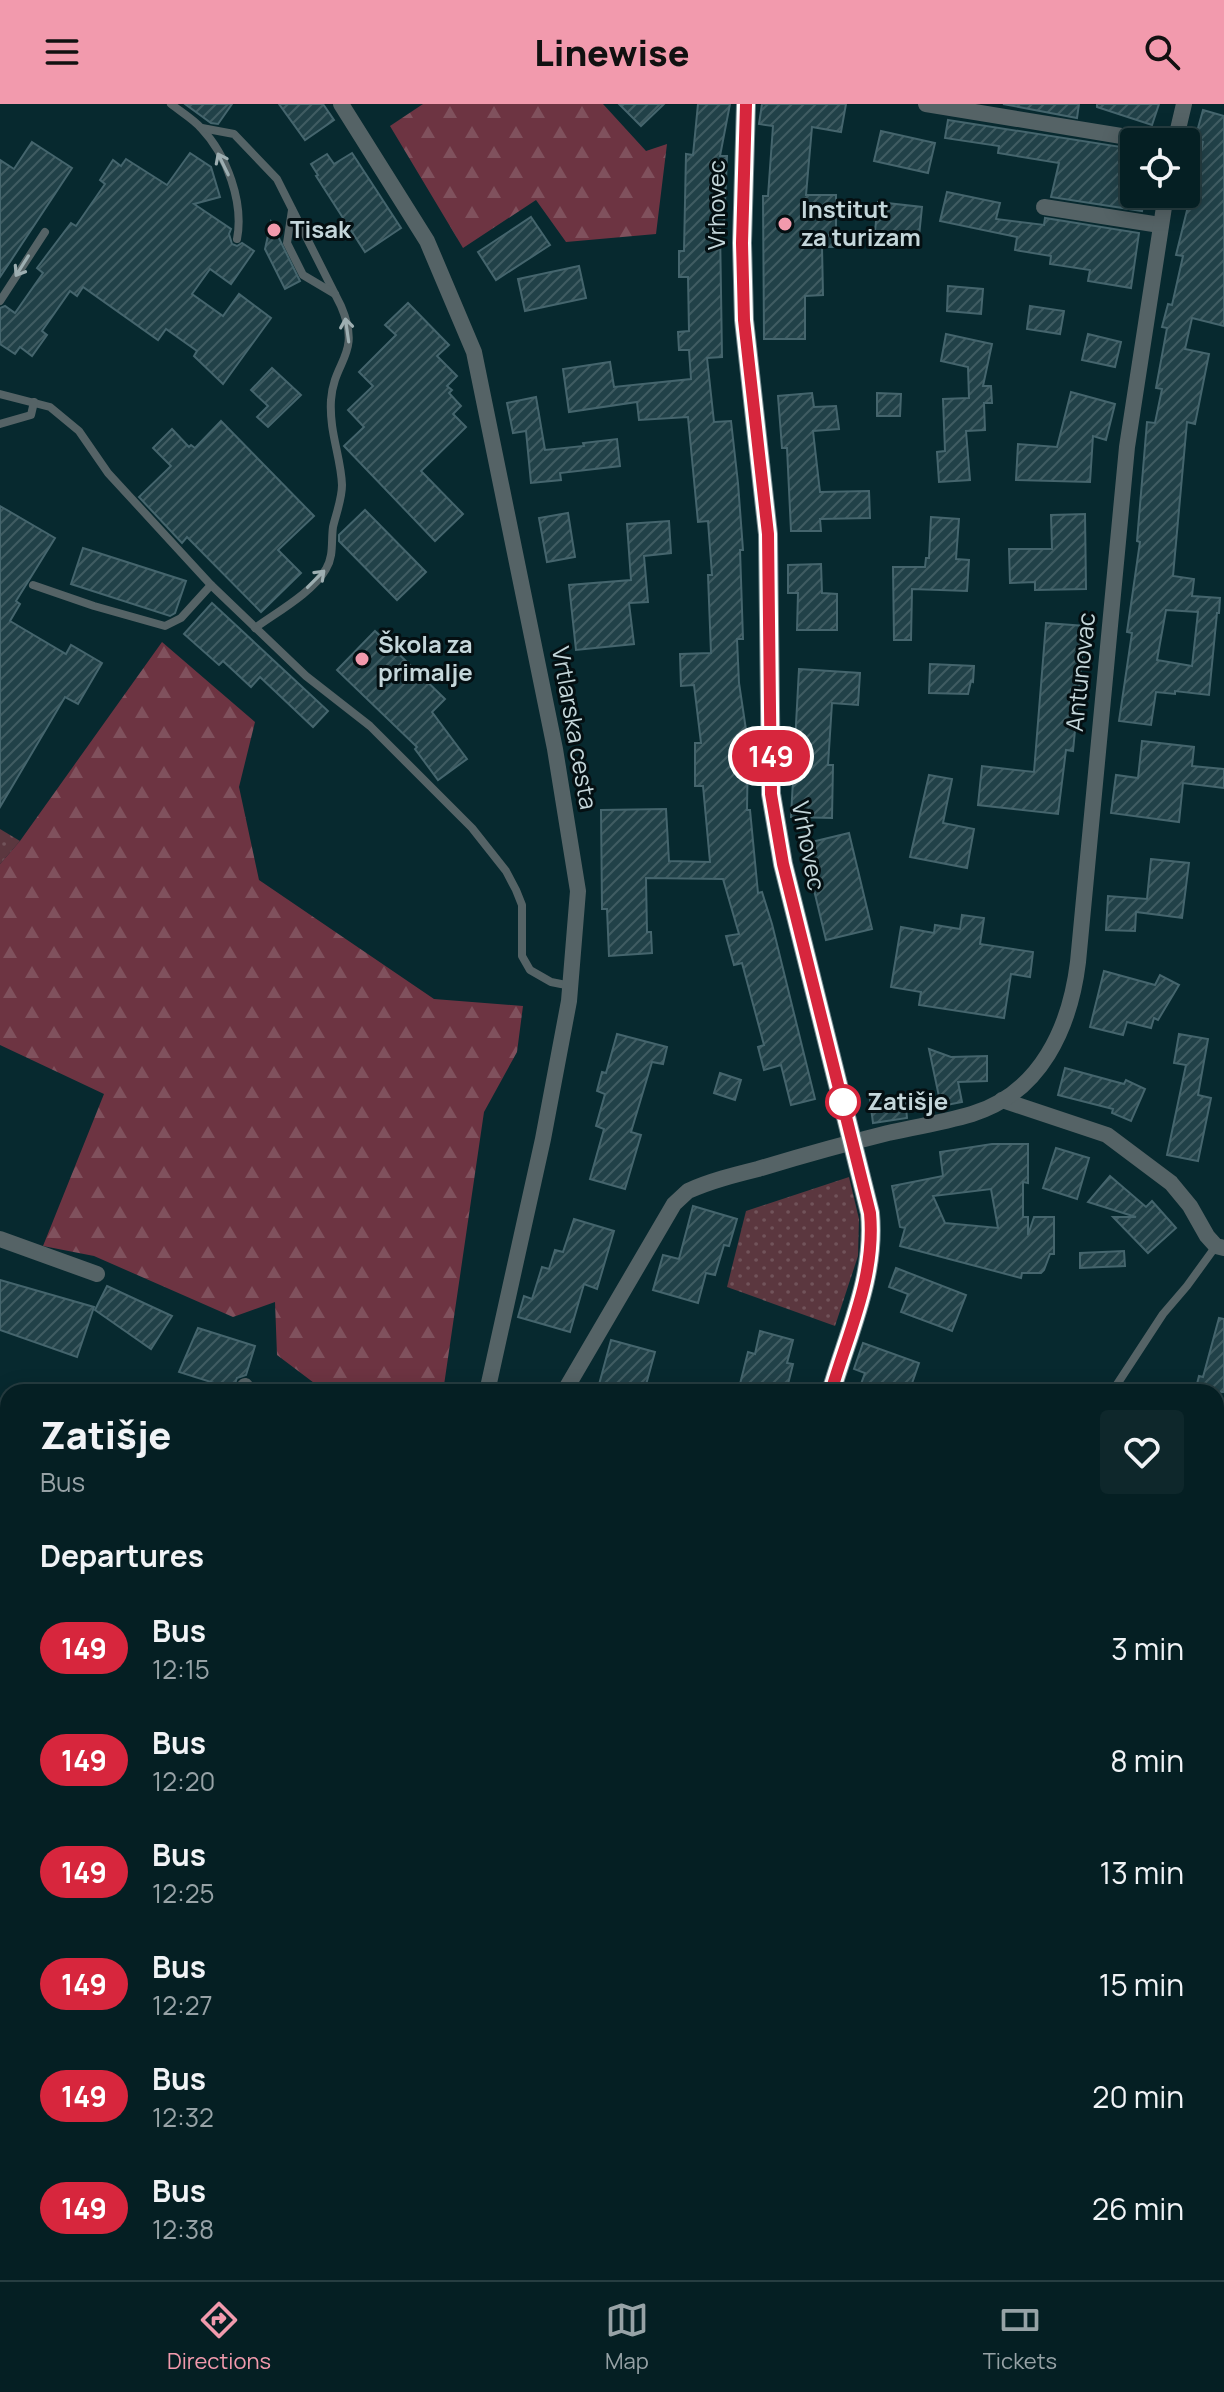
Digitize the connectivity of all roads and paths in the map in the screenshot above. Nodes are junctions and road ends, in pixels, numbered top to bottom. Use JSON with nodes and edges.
{"nodes":[{"id":1,"x":171,"y":104,"type":"edge"},
{"id":2,"x":341,"y":104,"type":"edge"},
{"id":3,"x":746,"y":104,"type":"edge"},
{"id":4,"x":926,"y":104,"type":"edge"},
{"id":5,"x":1184,"y":104,"type":"edge"},
{"id":6,"x":202,"y":128,"type":"junction"},
{"id":7,"x":1178,"y":128,"type":"edge"},
{"id":8,"x":1120,"y":136,"type":"edge"},
{"id":9,"x":1044,"y":207,"type":"dead end"},
{"id":10,"x":1163,"y":208,"type":"edge"},
{"id":11,"x":292,"y":209,"type":"junction"},
{"id":12,"x":1160,"y":225,"type":"junction"},
{"id":13,"x":45,"y":232,"type":"dead end"},
{"id":14,"x":237,"y":239,"type":"dead end"},
{"id":15,"x":335,"y":294,"type":"junction"},
{"id":16,"x":0,"y":301,"type":"edge"},
{"id":17,"x":0,"y":394,"type":"edge"},
{"id":18,"x":34,"y":402,"type":"junction"},
{"id":19,"x":0,"y":424,"type":"edge"},
{"id":20,"x":33,"y":585,"type":"dead end"},
{"id":21,"x":211,"y":585,"type":"junction"},
{"id":22,"x":255,"y":628,"type":"junction"},
{"id":23,"x":571,"y":986,"type":"junction"},
{"id":24,"x":1002,"y":1100,"type":"junction"},
{"id":25,"x":852,"y":1142,"type":"junction"},
{"id":26,"x":0,"y":1239,"type":"edge"},
{"id":27,"x":1220,"y":1247,"type":"edge"},
{"id":28,"x":97,"y":1274,"type":"dead end"},
{"id":29,"x":489,"y":1384,"type":"edge"},
{"id":30,"x":569,"y":1384,"type":"edge"},
{"id":31,"x":834,"y":1384,"type":"edge"},
{"id":32,"x":1117,"y":1384,"type":"edge"}],
"edges":[{"from":1,"to":6,"type":"lane"},
{"from":2,"to":23,"type":"street","name":"Vrtlarska cesta"},
{"from":3,"to":25,"type":"street","name":"Vrhovec"},
{"from":4,"to":8,"type":"street"},
{"from":5,"to":7,"type":"street"},
{"from":6,"to":11,"type":"lane"},
{"from":14,"to":6,"type":"lane","one_way":true},
{"from":9,"to":12,"type":"street"},
{"from":10,"to":12,"type":"street","name":"Antunovac"},
{"from":11,"to":15,"type":"lane"},
{"from":11,"to":15,"type":"lane"},
{"from":12,"to":24,"type":"street","name":"Antunovac"},
{"from":13,"to":16,"type":"lane","one_way":true},
{"from":22,"to":15,"type":"lane","one_way":true},
{"from":17,"to":18,"type":"lane"},
{"from":18,"to":19,"type":"lane"},
{"from":18,"to":21,"type":"lane"},
{"from":20,"to":21,"type":"lane"},
{"from":21,"to":22,"type":"lane"},
{"from":22,"to":23,"type":"lane"},
{"from":23,"to":29,"type":"street","name":"Vrtlarska cesta"},
{"from":24,"to":25,"type":"street"},
{"from":24,"to":27,"type":"street"},
{"from":25,"to":30,"type":"street"},
{"from":25,"to":31,"type":"street","name":"Vrhovec"},
{"from":26,"to":28,"type":"street"},
{"from":27,"to":32,"type":"lane"}]}
